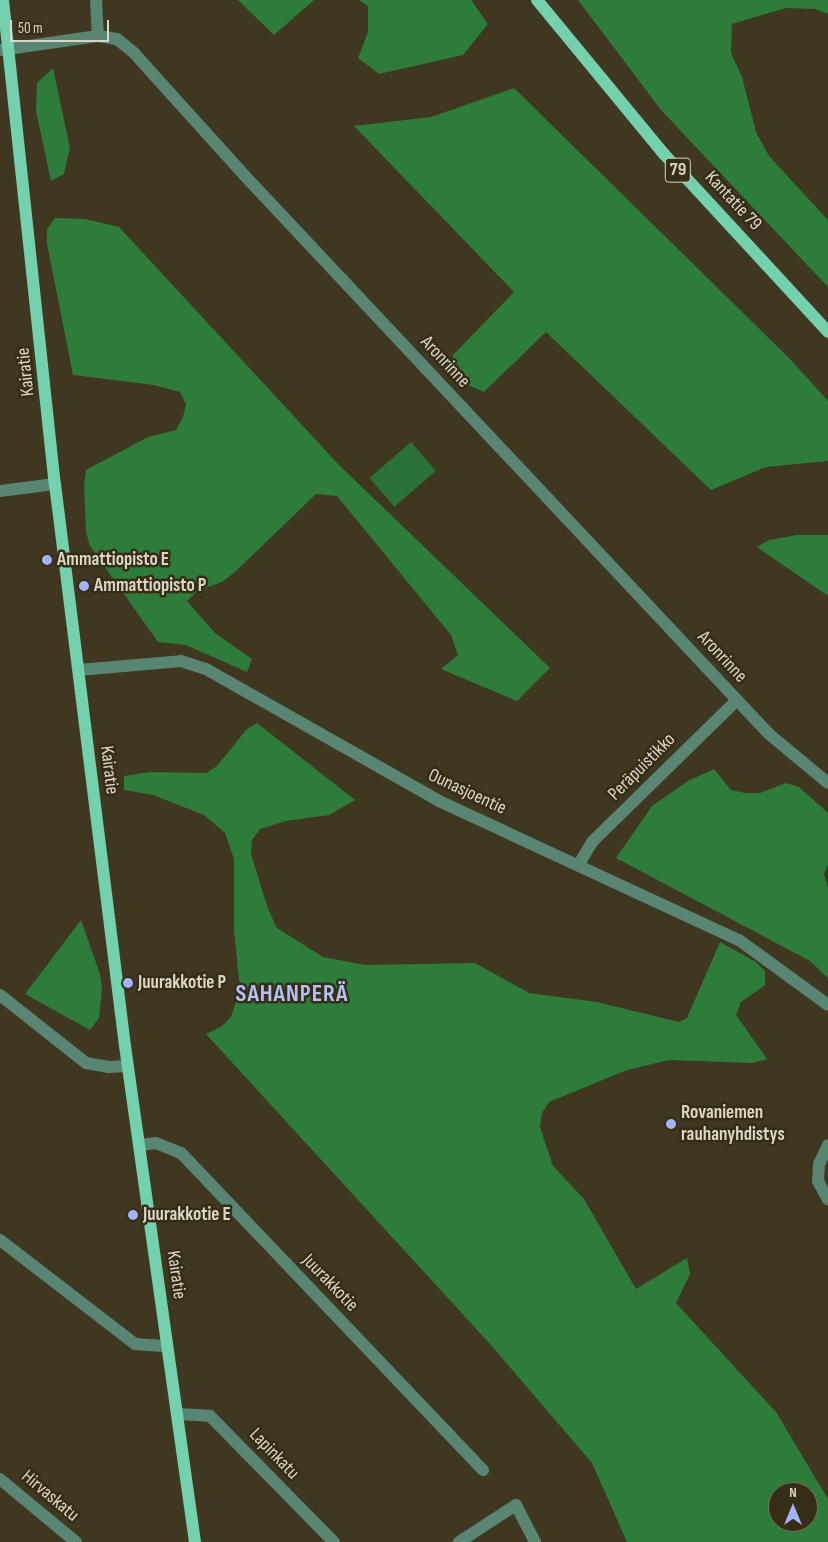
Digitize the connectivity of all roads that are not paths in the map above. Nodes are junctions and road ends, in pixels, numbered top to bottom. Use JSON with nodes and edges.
{"nodes":[{"id":1,"x":3,"y":0,"type":"edge"},
{"id":2,"x":96,"y":0,"type":"edge"},
{"id":3,"x":537,"y":0,"type":"edge"},
{"id":4,"x":98,"y":36,"type":"junction"},
{"id":5,"x":4,"y":50,"type":"edge"},
{"id":6,"x":828,"y":332,"type":"edge"},
{"id":7,"x":55,"y":484,"type":"junction"},
{"id":8,"x":0,"y":491,"type":"edge"},
{"id":9,"x":78,"y":670,"type":"junction"},
{"id":10,"x":737,"y":700,"type":"junction"},
{"id":11,"x":828,"y":783,"type":"edge"},
{"id":12,"x":580,"y":864,"type":"junction"},
{"id":13,"x":0,"y":995,"type":"edge"},
{"id":14,"x":828,"y":1004,"type":"edge"},
{"id":15,"x":128,"y":1066,"type":"junction"},
{"id":16,"x":140,"y":1145,"type":"junction"},
{"id":17,"x":828,"y":1145,"type":"edge"},
{"id":18,"x":828,"y":1200,"type":"edge"},
{"id":19,"x":0,"y":1240,"type":"edge"},
{"id":20,"x":166,"y":1346,"type":"junction"},
{"id":21,"x":177,"y":1414,"type":"junction"},
{"id":22,"x":483,"y":1470,"type":"dead end"},
{"id":23,"x":0,"y":1479,"type":"edge"},
{"id":24,"x":76,"y":1542,"type":"edge"},
{"id":25,"x":195,"y":1542,"type":"edge"},
{"id":26,"x":334,"y":1542,"type":"edge"},
{"id":27,"x":459,"y":1542,"type":"edge"},
{"id":28,"x":535,"y":1542,"type":"edge"}],
"edges":[{"from":1,"to":5,"type":"main road","name":"Kairatie"},
{"from":2,"to":4,"type":"street"},
{"from":3,"to":6,"type":"main road","name":"Kantatie 79","number":"79"},
{"from":4,"to":5,"type":"street","name":"Aronrinne"},
{"from":4,"to":10,"type":"street","name":"Aronrinne"},
{"from":5,"to":7,"type":"main road","name":"Kairatie"},
{"from":7,"to":8,"type":"street"},
{"from":7,"to":9,"type":"main road","name":"Kairatie"},
{"from":9,"to":12,"type":"street","name":"Ounasjoentie"},
{"from":9,"to":15,"type":"main road","name":"Kairatie"},
{"from":10,"to":11,"type":"street","name":"Aronrinne"},
{"from":10,"to":12,"type":"street","name":"Peräpuistikko"},
{"from":12,"to":14,"type":"street","name":"Ounasjoentie"},
{"from":13,"to":15,"type":"street"},
{"from":15,"to":16,"type":"main road","name":"Kairatie"},
{"from":16,"to":20,"type":"main road","name":"Kairatie"},
{"from":16,"to":22,"type":"street","name":"Juurakkotie"},
{"from":17,"to":18,"type":"street"},
{"from":19,"to":20,"type":"street"},
{"from":20,"to":21,"type":"main road","name":"Kairatie"},
{"from":21,"to":25,"type":"main road","name":"Kairatie"},
{"from":21,"to":26,"type":"street","name":"Lapinkatu"},
{"from":23,"to":24,"type":"street","name":"Hirvaskatu"},
{"from":27,"to":28,"type":"street"}]}
